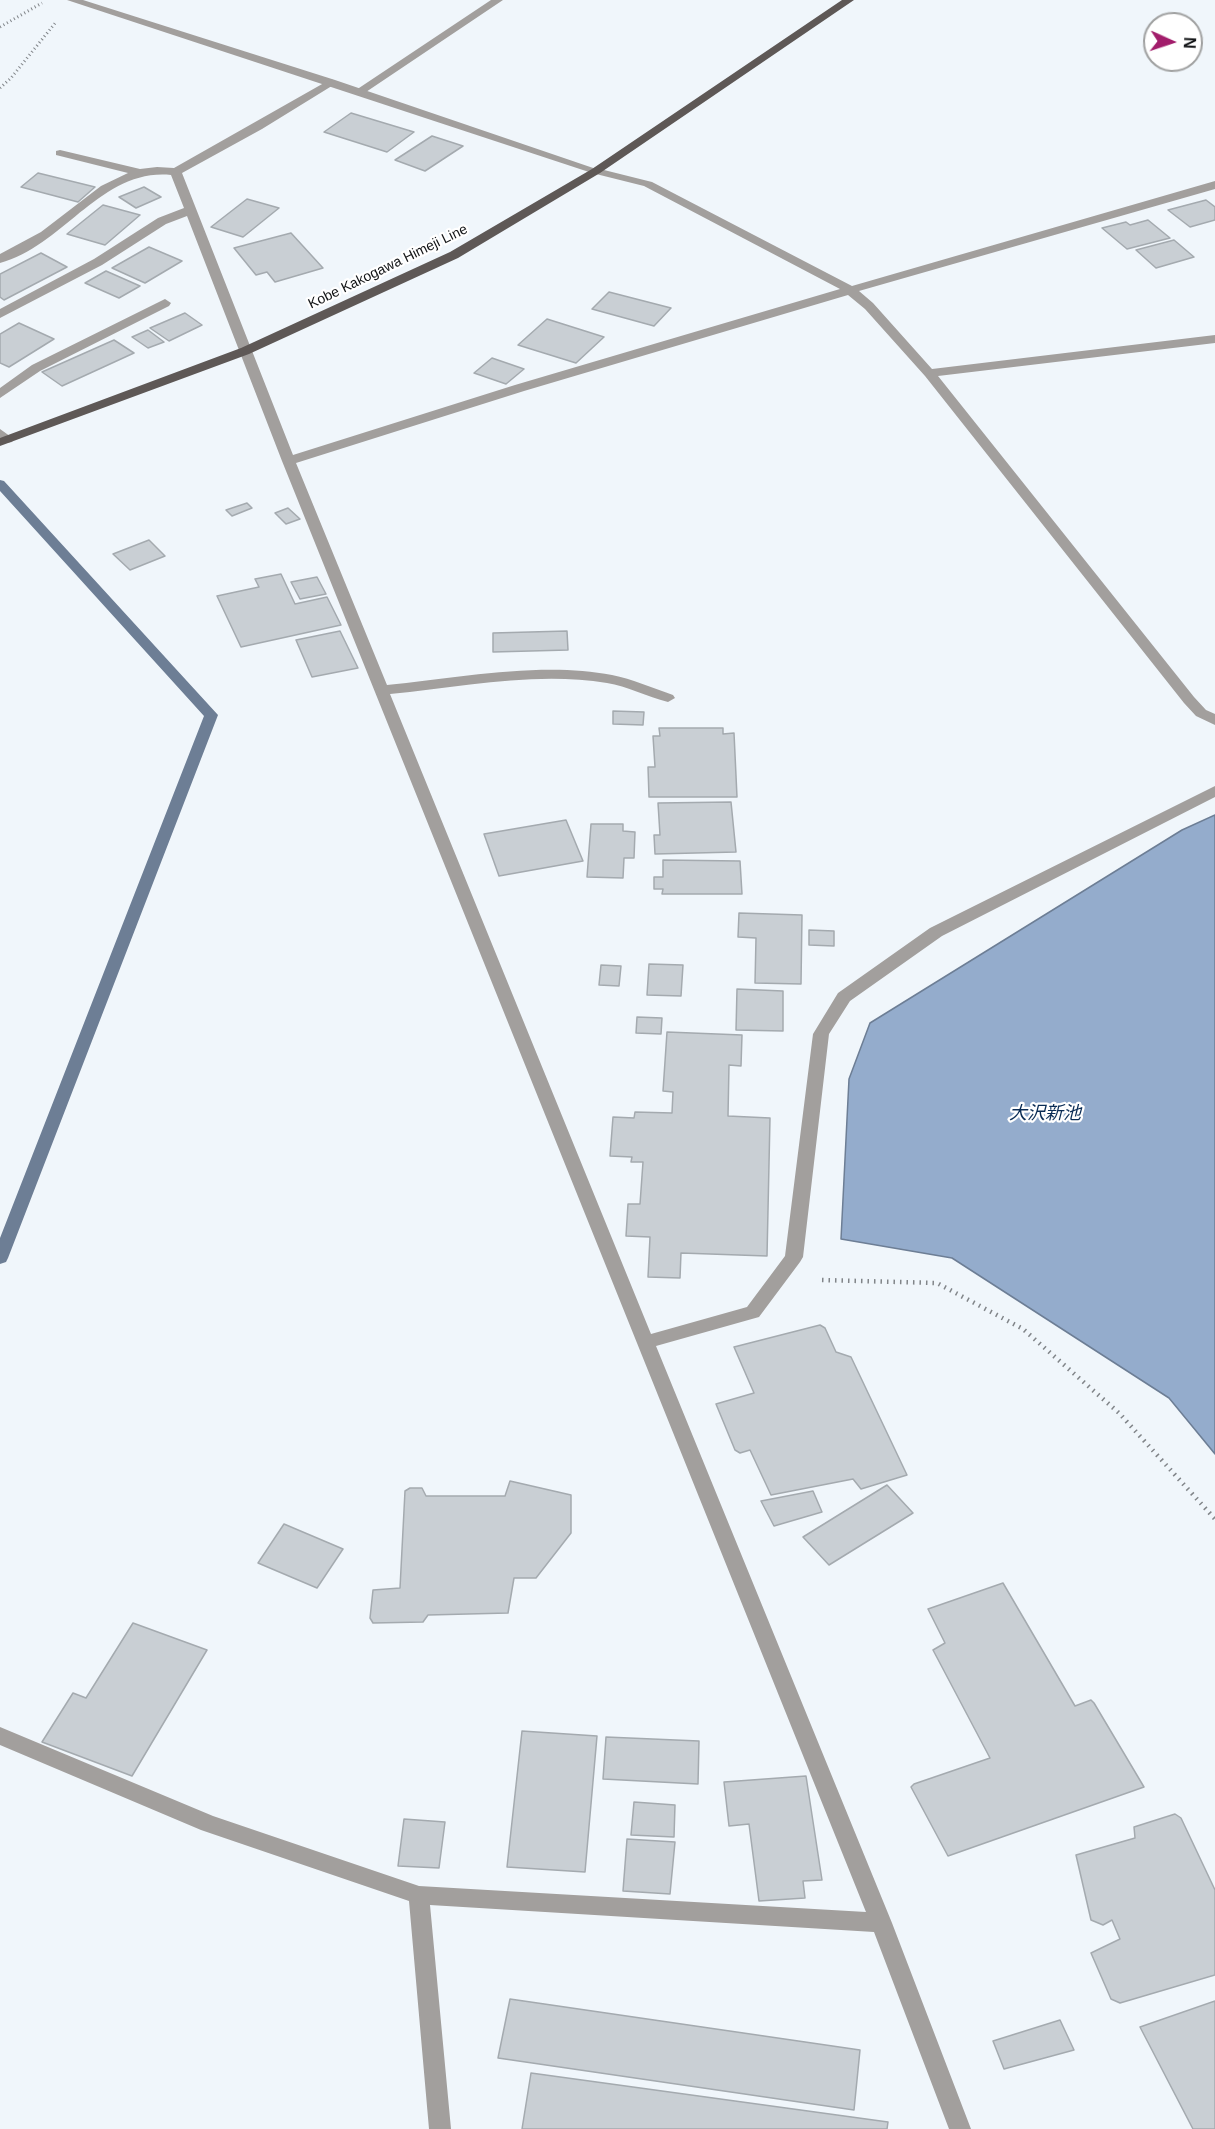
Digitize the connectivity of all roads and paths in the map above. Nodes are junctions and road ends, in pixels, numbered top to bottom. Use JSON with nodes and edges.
{"nodes":[{"id":1,"x":48,"y":0,"type":"edge"},
{"id":2,"x":73,"y":0,"type":"edge"},
{"id":3,"x":498,"y":0,"type":"edge"},
{"id":4,"x":849,"y":0,"type":"edge"},
{"id":5,"x":0,"y":27,"type":"edge"},
{"id":6,"x":331,"y":82,"type":"junction"},
{"id":7,"x":0,"y":88,"type":"edge"},
{"id":8,"x":359,"y":92,"type":"junction"},
{"id":9,"x":60,"y":153,"type":"dead end"},
{"id":10,"x":136,"y":171,"type":"junction"},
{"id":11,"x":596,"y":171,"type":"junction"},
{"id":12,"x":176,"y":172,"type":"junction"},
{"id":13,"x":1215,"y":185,"type":"edge"},
{"id":14,"x":191,"y":210,"type":"junction"},
{"id":15,"x":0,"y":258,"type":"edge"},
{"id":16,"x":849,"y":289,"type":"junction"},
{"id":17,"x":165,"y":303,"type":"dead end"},
{"id":18,"x":0,"y":314,"type":"edge"},
{"id":19,"x":1215,"y":339,"type":"edge"},
{"id":20,"x":245,"y":351,"type":"junction"},
{"id":21,"x":929,"y":373,"type":"junction"},
{"id":22,"x":0,"y":394,"type":"edge"},
{"id":23,"x":2,"y":438,"type":"edge"},
{"id":24,"x":288,"y":461,"type":"junction"},
{"id":25,"x":382,"y":690,"type":"junction"},
{"id":26,"x":668,"y":698,"type":"dead end"},
{"id":27,"x":1215,"y":720,"type":"edge"},
{"id":28,"x":1215,"y":791,"type":"edge"},
{"id":29,"x":776,"y":1281,"type":"junction"},
{"id":30,"x":646,"y":1342,"type":"junction"},
{"id":31,"x":1215,"y":1519,"type":"edge"},
{"id":32,"x":0,"y":1736,"type":"edge"},
{"id":33,"x":418,"y":1895,"type":"junction"},
{"id":34,"x":881,"y":1923,"type":"junction"},
{"id":35,"x":440,"y":2129,"type":"edge"},
{"id":36,"x":960,"y":2129,"type":"edge"}],
"edges":[{"from":1,"to":5,"type":"path"},
{"from":2,"to":6,"type":"street"},
{"from":2,"to":7,"type":"path"},
{"from":3,"to":8,"type":"street"},
{"from":4,"to":11,"type":"main road","name":"Kobe Kakogawa Himeji Line"},
{"from":6,"to":8,"type":"street"},
{"from":6,"to":12,"type":"street"},
{"from":8,"to":11,"type":"street"},
{"from":9,"to":10,"type":"street"},
{"from":10,"to":12,"type":"street"},
{"from":10,"to":15,"type":"street"},
{"from":11,"to":16,"type":"street"},
{"from":11,"to":20,"type":"main road","name":"Kobe Kakogawa Himeji Line"},
{"from":12,"to":14,"type":"street"},
{"from":13,"to":16,"type":"street"},
{"from":14,"to":18,"type":"street"},
{"from":14,"to":20,"type":"street"},
{"from":16,"to":21,"type":"street"},
{"from":16,"to":24,"type":"street"},
{"from":17,"to":22,"type":"street"},
{"from":19,"to":21,"type":"street"},
{"from":20,"to":23,"type":"main road","name":"Kobe Kakogawa Himeji Line"},
{"from":20,"to":24,"type":"street"},
{"from":21,"to":27,"type":"street"},
{"from":24,"to":25,"type":"street"},
{"from":25,"to":26,"type":"street"},
{"from":25,"to":30,"type":"street"},
{"from":28,"to":29,"type":"street"},
{"from":29,"to":30,"type":"street"},
{"from":29,"to":31,"type":"path"},
{"from":30,"to":34,"type":"street"},
{"from":32,"to":33,"type":"street"},
{"from":33,"to":34,"type":"street"},
{"from":33,"to":35,"type":"street"},
{"from":34,"to":36,"type":"street"}]}
